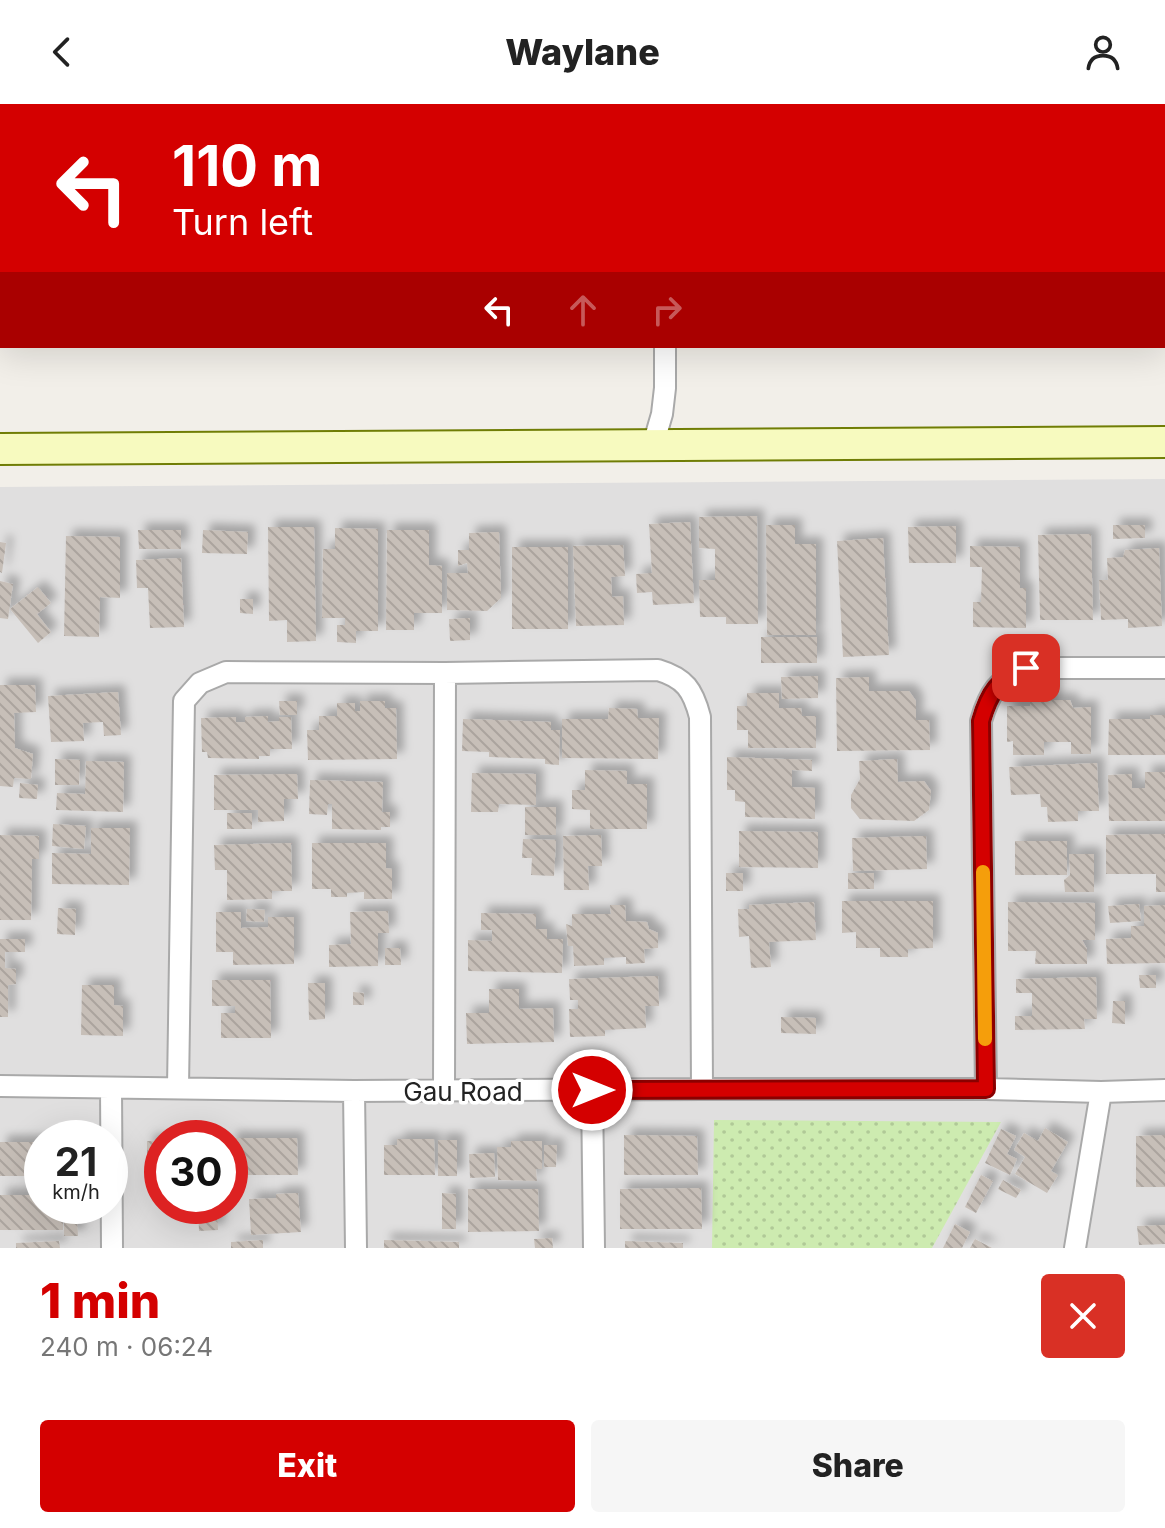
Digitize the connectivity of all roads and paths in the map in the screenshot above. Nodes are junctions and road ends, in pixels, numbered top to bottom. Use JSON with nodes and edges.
{"nodes":[{"id":1,"x":665,"y":348,"type":"edge"},
{"id":2,"x":1165,"y":442,"type":"edge"},
{"id":3,"x":653,"y":445,"type":"junction"},
{"id":4,"x":0,"y":449,"type":"edge"},
{"id":5,"x":1165,"y":668,"type":"edge"},
{"id":6,"x":445,"y":673,"type":"junction"},
{"id":7,"x":0,"y":1086,"type":"edge"},
{"id":8,"x":178,"y":1087,"type":"junction"},
{"id":9,"x":111,"y":1088,"type":"junction"},
{"id":10,"x":702,"y":1089,"type":"junction"},
{"id":11,"x":986,"y":1089,"type":"junction"},
{"id":12,"x":592,"y":1090,"type":"junction"},
{"id":13,"x":1165,"y":1090,"type":"edge"},
{"id":14,"x":354,"y":1091,"type":"junction"},
{"id":15,"x":444,"y":1091,"type":"junction"},
{"id":16,"x":1101,"y":1092,"type":"junction"},
{"id":17,"x":1077,"y":1245,"type":"edge"},
{"id":18,"x":112,"y":1248,"type":"edge"},
{"id":19,"x":356,"y":1248,"type":"edge"},
{"id":20,"x":594,"y":1248,"type":"edge"}],
"edges":[{"from":1,"to":3,"type":"street"},
{"from":2,"to":3,"type":"main road"},
{"from":3,"to":4,"type":"main road"},
{"from":5,"to":11,"type":"street"},
{"from":6,"to":8,"type":"street"},
{"from":6,"to":10,"type":"street"},
{"from":6,"to":15,"type":"street"},
{"from":7,"to":9,"type":"street","name":"Gau Road"},
{"from":8,"to":9,"type":"street","name":"Gau Road"},
{"from":8,"to":14,"type":"street","name":"Gau Road"},
{"from":9,"to":18,"type":"street"},
{"from":10,"to":11,"type":"street","name":"Gau Road"},
{"from":10,"to":12,"type":"street","name":"Gau Road"},
{"from":11,"to":16,"type":"street","name":"Gau Road"},
{"from":12,"to":15,"type":"street","name":"Gau Road"},
{"from":12,"to":20,"type":"street"},
{"from":13,"to":16,"type":"street","name":"Gau Road"},
{"from":14,"to":15,"type":"street","name":"Gau Road"},
{"from":14,"to":19,"type":"street"},
{"from":16,"to":17,"type":"street"}]}
